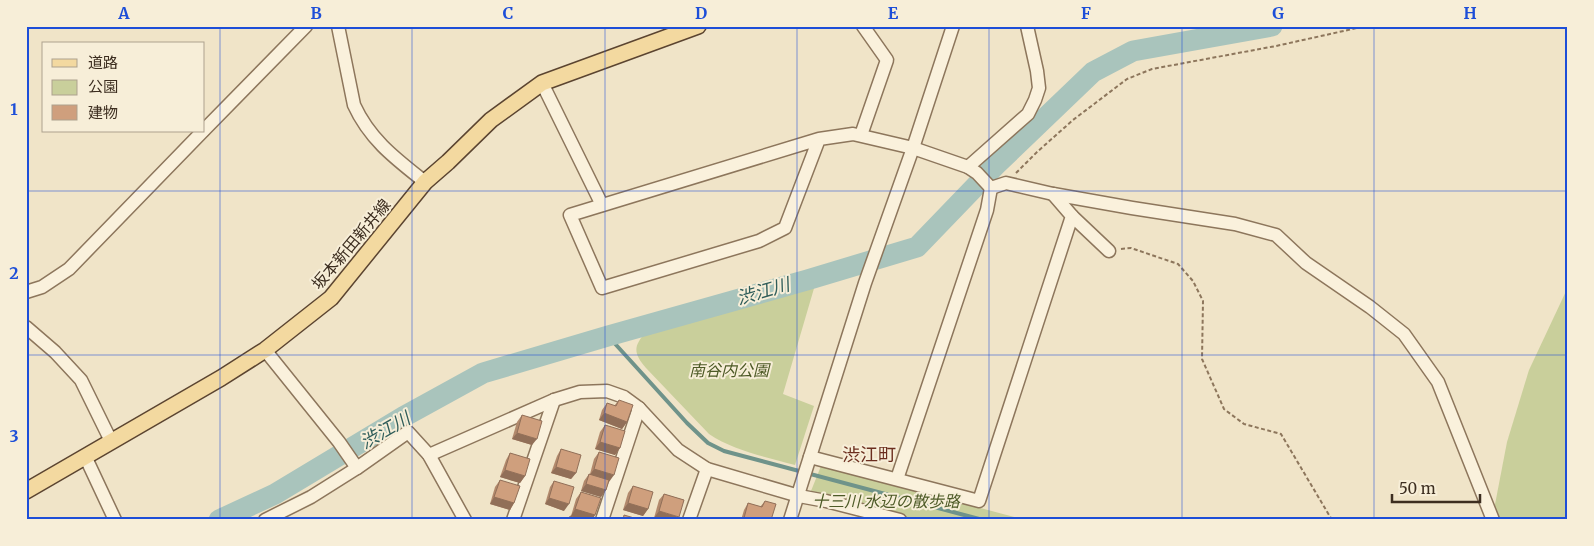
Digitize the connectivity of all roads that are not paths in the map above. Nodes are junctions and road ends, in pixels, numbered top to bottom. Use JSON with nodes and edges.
{"nodes":[{"id":1,"x":306,"y":26,"type":"edge"},
{"id":2,"x":338,"y":26,"type":"edge"},
{"id":3,"x":698,"y":26,"type":"edge"},
{"id":4,"x":863,"y":26,"type":"edge"},
{"id":5,"x":953,"y":26,"type":"edge"},
{"id":6,"x":1027,"y":26,"type":"edge"},
{"id":7,"x":542,"y":83,"type":"junction"},
{"id":8,"x":205,"y":129,"type":"edge"},
{"id":9,"x":202,"y":132,"type":"edge"},
{"id":10,"x":860,"y":135,"type":"junction"},
{"id":11,"x":819,"y":139,"type":"junction"},
{"id":12,"x":913,"y":148,"type":"junction"},
{"id":13,"x":972,"y":170,"type":"junction"},
{"id":14,"x":425,"y":182,"type":"junction"},
{"id":15,"x":991,"y":188,"type":"junction"},
{"id":16,"x":1053,"y":194,"type":"junction"},
{"id":17,"x":602,"y":205,"type":"junction"},
{"id":18,"x":1072,"y":216,"type":"junction"},
{"id":19,"x":1109,"y":251,"type":"road end"},
{"id":20,"x":26,"y":292,"type":"edge"},
{"id":21,"x":26,"y":327,"type":"edge"},
{"id":22,"x":265,"y":350,"type":"junction"},
{"id":23,"x":554,"y":400,"type":"junction"},
{"id":24,"x":639,"y":408,"type":"junction"},
{"id":25,"x":110,"y":440,"type":"junction"},
{"id":26,"x":429,"y":455,"type":"junction"},
{"id":27,"x":85,"y":456,"type":"junction"},
{"id":28,"x":809,"y":459,"type":"junction"},
{"id":29,"x":356,"y":465,"type":"junction"},
{"id":30,"x":707,"y":469,"type":"junction"},
{"id":31,"x":897,"y":479,"type":"junction"},
{"id":32,"x":26,"y":491,"type":"edge"},
{"id":33,"x":800,"y":491,"type":"junction"},
{"id":34,"x":892,"y":519,"type":"edge"},
{"id":35,"x":115,"y":520,"type":"edge"},
{"id":36,"x":265,"y":520,"type":"edge"},
{"id":37,"x":465,"y":520,"type":"edge"},
{"id":38,"x":514,"y":520,"type":"edge"},
{"id":39,"x":602,"y":520,"type":"edge"},
{"id":40,"x":689,"y":520,"type":"edge"},
{"id":41,"x":790,"y":520,"type":"edge"},
{"id":42,"x":1493,"y":520,"type":"edge"}],
"edges":[{"from":1,"to":8,"type":"street"},
{"from":2,"to":14,"type":"street"},
{"from":3,"to":7,"type":"main road","name":"坂本新田新井線"},
{"from":4,"to":10,"type":"street"},
{"from":5,"to":12,"type":"street"},
{"from":6,"to":13,"type":"street"},
{"from":7,"to":14,"type":"main road","name":"坂本新田新井線"},
{"from":7,"to":17,"type":"street"},
{"from":9,"to":20,"type":"street"},
{"from":10,"to":11,"type":"street"},
{"from":10,"to":12,"type":"street"},
{"from":11,"to":17,"type":"street"},
{"from":11,"to":17,"type":"street"},
{"from":12,"to":13,"type":"street"},
{"from":12,"to":28,"type":"street"},
{"from":13,"to":15,"type":"street"},
{"from":14,"to":22,"type":"main road","name":"坂本新田新井線"},
{"from":15,"to":16,"type":"street"},
{"from":15,"to":31,"type":"street"},
{"from":16,"to":18,"type":"street"},
{"from":16,"to":42,"type":"street"},
{"from":18,"to":19,"type":"street"},
{"from":18,"to":31,"type":"street"},
{"from":21,"to":25,"type":"street"},
{"from":22,"to":25,"type":"main road","name":"坂本新田新井線"},
{"from":22,"to":29,"type":"street"},
{"from":23,"to":24,"type":"street"},
{"from":23,"to":26,"type":"street"},
{"from":23,"to":38,"type":"street"},
{"from":24,"to":30,"type":"street"},
{"from":24,"to":39,"type":"street"},
{"from":25,"to":27,"type":"main road","name":"坂本新田新井線"},
{"from":26,"to":29,"type":"street"},
{"from":26,"to":37,"type":"street"},
{"from":27,"to":32,"type":"main road","name":"坂本新田新井線"},
{"from":27,"to":35,"type":"street"},
{"from":28,"to":31,"type":"street"},
{"from":28,"to":33,"type":"street"},
{"from":29,"to":36,"type":"street"},
{"from":30,"to":33,"type":"street"},
{"from":30,"to":40,"type":"street"},
{"from":33,"to":34,"type":"street"},
{"from":33,"to":41,"type":"street"}]}
